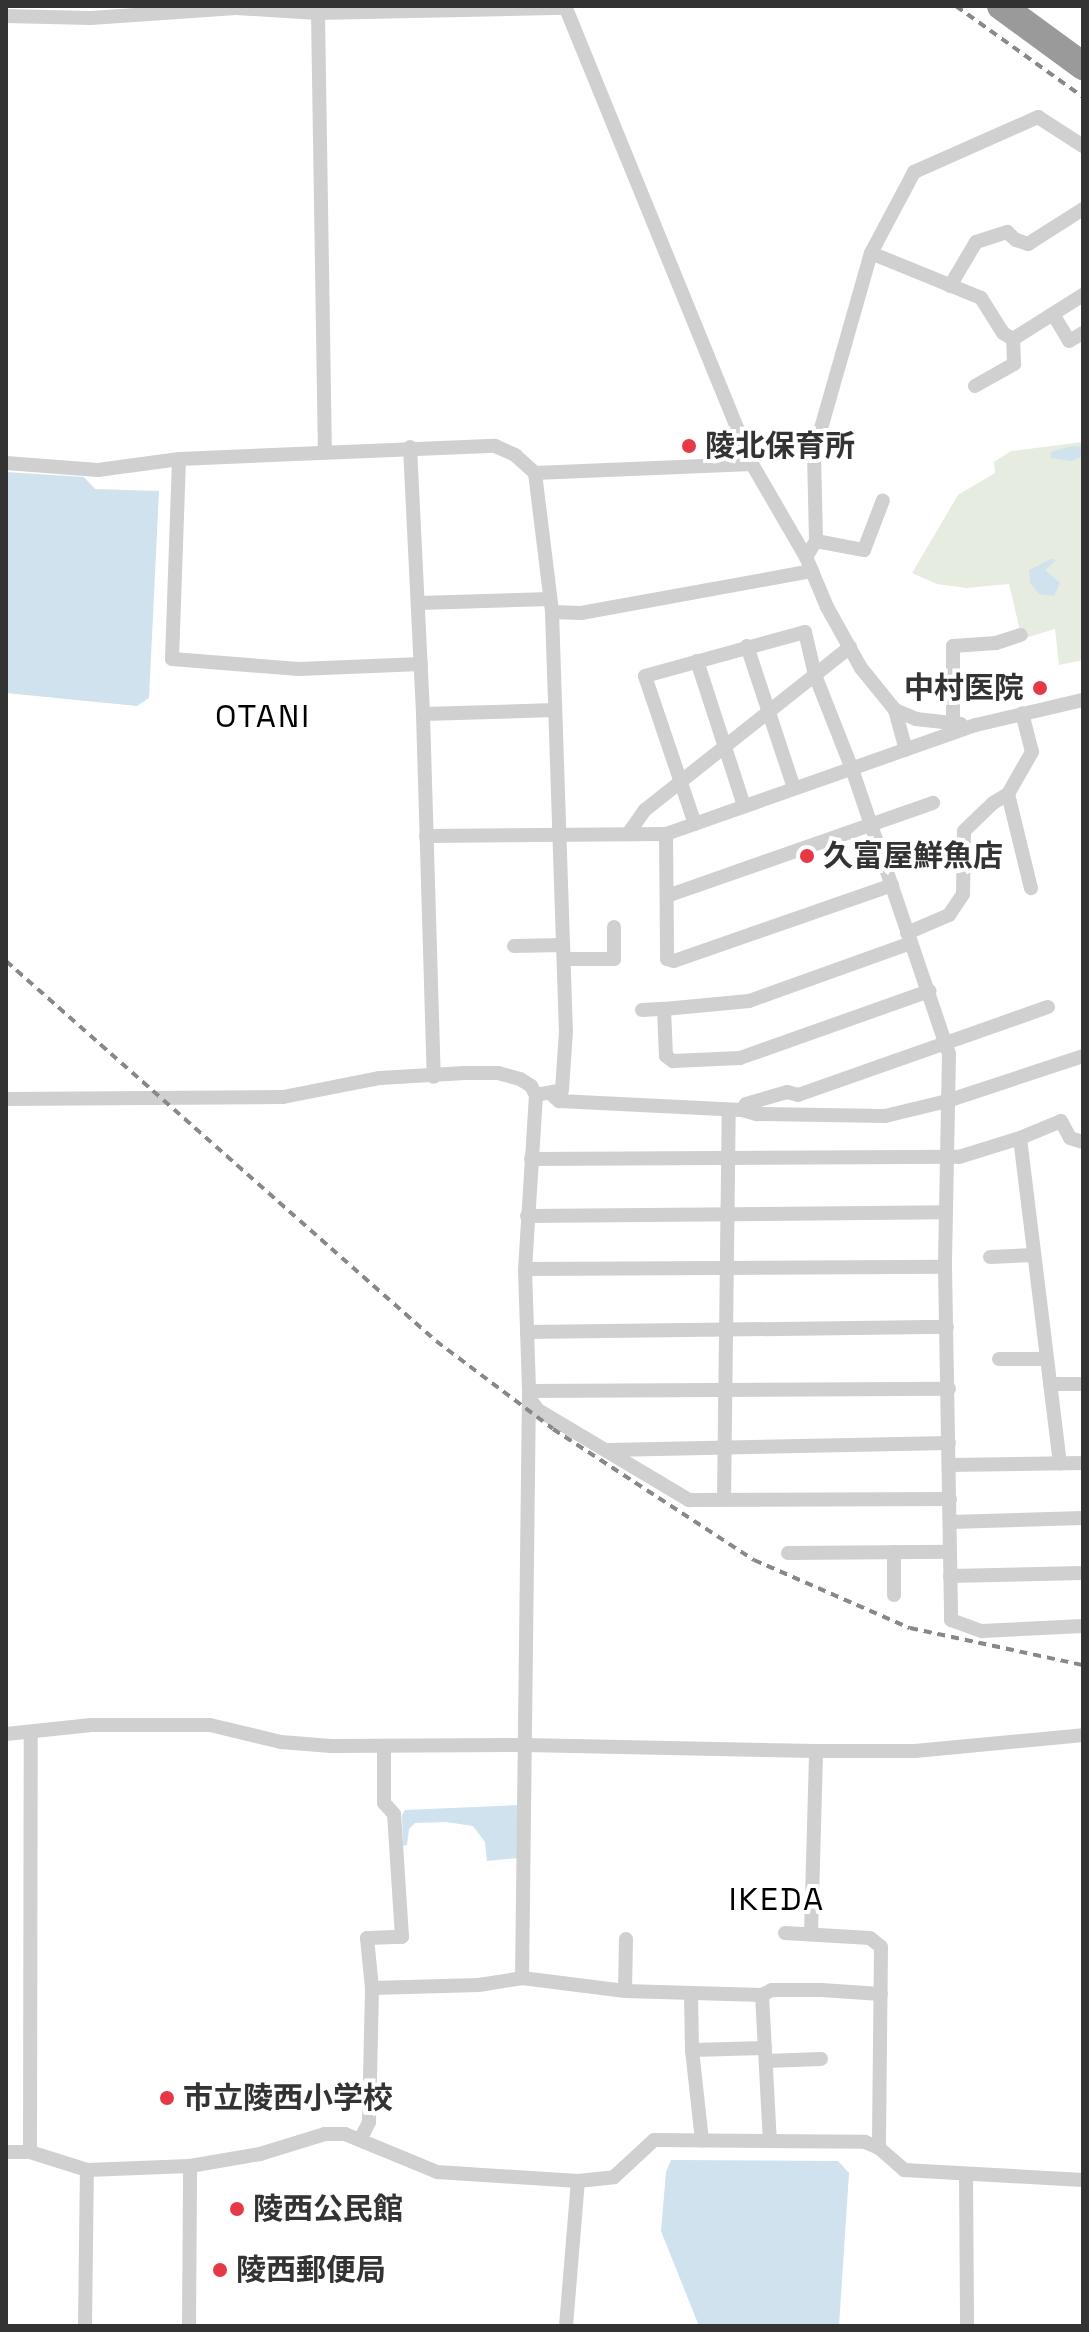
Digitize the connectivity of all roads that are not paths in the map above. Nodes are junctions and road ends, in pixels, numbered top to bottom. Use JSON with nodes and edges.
{"nodes":[{"id":1,"x":565,"y":7,"type":"edge"},
{"id":2,"x":1019,"y":11,"type":"edge"},
{"id":3,"x":318,"y":13,"type":"junction"},
{"id":4,"x":6,"y":16,"type":"edge"},
{"id":5,"x":1083,"y":66,"type":"edge"},
{"id":6,"x":1083,"y":146,"type":"edge"},
{"id":7,"x":1083,"y":209,"type":"edge"},
{"id":8,"x":871,"y":253,"type":"junction"},
{"id":9,"x":950,"y":286,"type":"junction"},
{"id":10,"x":1083,"y":295,"type":"edge"},
{"id":11,"x":1053,"y":314,"type":"junction"},
{"id":12,"x":1083,"y":333,"type":"edge"},
{"id":13,"x":1013,"y":339,"type":"junction"},
{"id":14,"x":975,"y":386,"type":"dead end"},
{"id":15,"x":410,"y":447,"type":"junction"},
{"id":16,"x":325,"y":451,"type":"junction"},
{"id":17,"x":179,"y":459,"type":"junction"},
{"id":18,"x":6,"y":463,"type":"edge"},
{"id":19,"x":752,"y":464,"type":"junction"},
{"id":20,"x":535,"y":473,"type":"junction"},
{"id":21,"x":883,"y":500,"type":"dead end"},
{"id":22,"x":816,"y":541,"type":"junction"},
{"id":23,"x":806,"y":557,"type":"junction"},
{"id":24,"x":812,"y":571,"type":"junction"},
{"id":25,"x":419,"y":603,"type":"junction"},
{"id":26,"x":551,"y":606,"type":"junction"},
{"id":27,"x":1021,"y":635,"type":"dead end"},
{"id":28,"x":747,"y":646,"type":"junction"},
{"id":29,"x":850,"y":647,"type":"junction"},
{"id":30,"x":697,"y":661,"type":"junction"},
{"id":31,"x":421,"y":664,"type":"junction"},
{"id":32,"x":815,"y":675,"type":"junction"},
{"id":33,"x":1083,"y":700,"type":"edge"},
{"id":34,"x":770,"y":709,"type":"junction"},
{"id":35,"x":555,"y":710,"type":"junction"},
{"id":36,"x":895,"y":710,"type":"junction"},
{"id":37,"x":1022,"y":713,"type":"junction"},
{"id":38,"x":423,"y":714,"type":"junction"},
{"id":39,"x":953,"y":723,"type":"junction"},
{"id":40,"x":976,"y":725,"type":"junction"},
{"id":41,"x":725,"y":744,"type":"junction"},
{"id":42,"x":906,"y":750,"type":"junction"},
{"id":43,"x":852,"y":769,"type":"junction"},
{"id":44,"x":680,"y":781,"type":"junction"},
{"id":45,"x":794,"y":788,"type":"junction"},
{"id":46,"x":1008,"y":794,"type":"junction"},
{"id":47,"x":933,"y":803,"type":"dead end"},
{"id":48,"x":744,"y":806,"type":"junction"},
{"id":49,"x":695,"y":824,"type":"junction"},
{"id":50,"x":871,"y":825,"type":"junction"},
{"id":51,"x":628,"y":834,"type":"junction"},
{"id":52,"x":666,"y":834,"type":"junction"},
{"id":53,"x":560,"y":835,"type":"junction"},
{"id":54,"x":426,"y":836,"type":"junction"},
{"id":55,"x":892,"y":885,"type":"junction"},
{"id":56,"x":1031,"y":888,"type":"dead end"},
{"id":57,"x":667,"y":896,"type":"junction"},
{"id":58,"x":614,"y":927,"type":"dead end"},
{"id":59,"x":909,"y":938,"type":"junction"},
{"id":60,"x":514,"y":946,"type":"dead end"},
{"id":61,"x":564,"y":952,"type":"junction"},
{"id":62,"x":929,"y":991,"type":"junction"},
{"id":63,"x":1048,"y":1007,"type":"dead end"},
{"id":64,"x":664,"y":1009,"type":"junction"},
{"id":65,"x":642,"y":1010,"type":"dead end"},
{"id":66,"x":945,"y":1043,"type":"junction"},
{"id":67,"x":1083,"y":1056,"type":"edge"},
{"id":68,"x":434,"y":1077,"type":"junction"},
{"id":69,"x":551,"y":1094,"type":"junction"},
{"id":70,"x":536,"y":1095,"type":"junction"},
{"id":71,"x":6,"y":1099,"type":"edge"},
{"id":72,"x":947,"y":1101,"type":"junction"},
{"id":73,"x":736,"y":1110,"type":"junction"},
{"id":74,"x":1020,"y":1138,"type":"junction"},
{"id":75,"x":1083,"y":1142,"type":"edge"},
{"id":76,"x":945,"y":1157,"type":"junction"},
{"id":77,"x":531,"y":1159,"type":"junction"},
{"id":78,"x":729,"y":1159,"type":"junction"},
{"id":79,"x":945,"y":1212,"type":"junction"},
{"id":80,"x":728,"y":1215,"type":"junction"},
{"id":81,"x":527,"y":1216,"type":"junction"},
{"id":82,"x":1033,"y":1255,"type":"junction"},
{"id":83,"x":990,"y":1257,"type":"dead end"},
{"id":84,"x":727,"y":1267,"type":"junction"},
{"id":85,"x":945,"y":1267,"type":"junction"},
{"id":86,"x":525,"y":1269,"type":"junction"},
{"id":87,"x":947,"y":1327,"type":"junction"},
{"id":88,"x":727,"y":1330,"type":"junction"},
{"id":89,"x":527,"y":1332,"type":"junction"},
{"id":90,"x":999,"y":1359,"type":"dead end"},
{"id":91,"x":1046,"y":1359,"type":"junction"},
{"id":92,"x":1050,"y":1384,"type":"junction"},
{"id":93,"x":1083,"y":1384,"type":"edge"},
{"id":94,"x":949,"y":1389,"type":"junction"},
{"id":95,"x":727,"y":1391,"type":"junction"},
{"id":96,"x":529,"y":1394,"type":"junction"},
{"id":97,"x":949,"y":1443,"type":"junction"},
{"id":98,"x":727,"y":1448,"type":"junction"},
{"id":99,"x":607,"y":1450,"type":"junction"},
{"id":100,"x":1083,"y":1463,"type":"edge"},
{"id":101,"x":1060,"y":1464,"type":"junction"},
{"id":102,"x":949,"y":1465,"type":"junction"},
{"id":103,"x":724,"y":1499,"type":"junction"},
{"id":104,"x":950,"y":1499,"type":"junction"},
{"id":105,"x":1083,"y":1518,"type":"edge"},
{"id":106,"x":950,"y":1522,"type":"junction"},
{"id":107,"x":894,"y":1552,"type":"junction"},
{"id":108,"x":950,"y":1552,"type":"junction"},
{"id":109,"x":788,"y":1553,"type":"dead end"},
{"id":110,"x":1083,"y":1573,"type":"edge"},
{"id":111,"x":950,"y":1576,"type":"junction"},
{"id":112,"x":894,"y":1595,"type":"dead end"},
{"id":113,"x":1083,"y":1626,"type":"edge"},
{"id":114,"x":6,"y":1734,"type":"edge"},
{"id":115,"x":31,"y":1734,"type":"junction"},
{"id":116,"x":1083,"y":1735,"type":"edge"},
{"id":117,"x":525,"y":1745,"type":"junction"},
{"id":118,"x":384,"y":1746,"type":"junction"},
{"id":119,"x":816,"y":1751,"type":"junction"},
{"id":120,"x":785,"y":1933,"type":"dead end"},
{"id":121,"x":811,"y":1934,"type":"junction"},
{"id":122,"x":626,"y":1939,"type":"dead end"},
{"id":123,"x":522,"y":1978,"type":"junction"},
{"id":124,"x":372,"y":1988,"type":"junction"},
{"id":125,"x":625,"y":1991,"type":"junction"},
{"id":126,"x":691,"y":1993,"type":"junction"},
{"id":127,"x":881,"y":1994,"type":"junction"},
{"id":128,"x":762,"y":1995,"type":"junction"},
{"id":129,"x":692,"y":2050,"type":"junction"},
{"id":130,"x":766,"y":2055,"type":"junction"},
{"id":131,"x":821,"y":2059,"type":"dead end"},
{"id":132,"x":360,"y":2140,"type":"junction"},
{"id":133,"x":702,"y":2140,"type":"junction"},
{"id":134,"x":770,"y":2141,"type":"junction"},
{"id":135,"x":879,"y":2148,"type":"junction"},
{"id":136,"x":6,"y":2152,"type":"edge"},
{"id":137,"x":30,"y":2152,"type":"junction"},
{"id":138,"x":190,"y":2166,"type":"junction"},
{"id":139,"x":87,"y":2170,"type":"junction"},
{"id":140,"x":966,"y":2174,"type":"junction"},
{"id":141,"x":1083,"y":2180,"type":"edge"},
{"id":142,"x":578,"y":2181,"type":"junction"},
{"id":143,"x":85,"y":2326,"type":"edge"},
{"id":144,"x":189,"y":2326,"type":"edge"},
{"id":145,"x":566,"y":2326,"type":"edge"},
{"id":146,"x":967,"y":2326,"type":"edge"}],
"edges":[{"from":1,"to":3,"type":"street"},
{"from":1,"to":19,"type":"street"},
{"from":2,"to":5,"type":"highway"},
{"from":3,"to":4,"type":"street"},
{"from":3,"to":16,"type":"street"},
{"from":6,"to":8,"type":"street"},
{"from":7,"to":9,"type":"street"},
{"from":8,"to":9,"type":"street"},
{"from":8,"to":22,"type":"street"},
{"from":9,"to":13,"type":"street"},
{"from":10,"to":11,"type":"street"},
{"from":11,"to":12,"type":"street"},
{"from":11,"to":13,"type":"street"},
{"from":13,"to":14,"type":"street"},
{"from":15,"to":16,"type":"street"},
{"from":15,"to":20,"type":"street"},
{"from":15,"to":25,"type":"street"},
{"from":16,"to":17,"type":"street"},
{"from":17,"to":18,"type":"street"},
{"from":17,"to":31,"type":"street"},
{"from":19,"to":20,"type":"street"},
{"from":19,"to":23,"type":"street"},
{"from":20,"to":26,"type":"street"},
{"from":21,"to":22,"type":"street"},
{"from":22,"to":23,"type":"street"},
{"from":23,"to":24,"type":"street"},
{"from":24,"to":26,"type":"street"},
{"from":24,"to":29,"type":"street"},
{"from":25,"to":26,"type":"street"},
{"from":25,"to":31,"type":"street"},
{"from":26,"to":35,"type":"street"},
{"from":27,"to":39,"type":"street"},
{"from":28,"to":30,"type":"street"},
{"from":28,"to":32,"type":"street"},
{"from":28,"to":34,"type":"street"},
{"from":29,"to":32,"type":"street"},
{"from":29,"to":36,"type":"street"},
{"from":30,"to":41,"type":"street"},
{"from":30,"to":44,"type":"street"},
{"from":31,"to":38,"type":"street"},
{"from":32,"to":34,"type":"street"},
{"from":32,"to":43,"type":"street"},
{"from":33,"to":37,"type":"street"},
{"from":34,"to":41,"type":"street"},
{"from":34,"to":45,"type":"street"},
{"from":35,"to":38,"type":"street"},
{"from":35,"to":53,"type":"street"},
{"from":36,"to":39,"type":"street"},
{"from":36,"to":42,"type":"street"},
{"from":37,"to":40,"type":"street"},
{"from":37,"to":46,"type":"street"},
{"from":38,"to":54,"type":"street"},
{"from":39,"to":40,"type":"street"},
{"from":40,"to":42,"type":"street"},
{"from":41,"to":44,"type":"street"},
{"from":41,"to":48,"type":"street"},
{"from":42,"to":43,"type":"street"},
{"from":43,"to":45,"type":"street"},
{"from":43,"to":50,"type":"street"},
{"from":44,"to":49,"type":"street"},
{"from":44,"to":51,"type":"street"},
{"from":45,"to":48,"type":"street"},
{"from":46,"to":56,"type":"street"},
{"from":46,"to":59,"type":"street"},
{"from":47,"to":50,"type":"street"},
{"from":48,"to":49,"type":"street"},
{"from":49,"to":52,"type":"street"},
{"from":50,"to":55,"type":"street"},
{"from":50,"to":57,"type":"street"},
{"from":51,"to":52,"type":"street"},
{"from":51,"to":53,"type":"street"},
{"from":52,"to":57,"type":"street"},
{"from":53,"to":54,"type":"street"},
{"from":53,"to":61,"type":"street"},
{"from":54,"to":68,"type":"street"},
{"from":55,"to":57,"type":"street"},
{"from":55,"to":59,"type":"street"},
{"from":58,"to":61,"type":"street"},
{"from":59,"to":62,"type":"street"},
{"from":59,"to":64,"type":"street"},
{"from":60,"to":61,"type":"street"},
{"from":61,"to":69,"type":"street"},
{"from":62,"to":64,"type":"street"},
{"from":62,"to":66,"type":"street"},
{"from":63,"to":66,"type":"street"},
{"from":64,"to":65,"type":"street"},
{"from":66,"to":72,"type":"street"},
{"from":66,"to":73,"type":"street"},
{"from":67,"to":72,"type":"street"},
{"from":68,"to":70,"type":"street"},
{"from":68,"to":71,"type":"street"},
{"from":69,"to":70,"type":"street"},
{"from":69,"to":73,"type":"street"},
{"from":70,"to":77,"type":"street"},
{"from":72,"to":73,"type":"street"},
{"from":72,"to":76,"type":"street"},
{"from":73,"to":78,"type":"street"},
{"from":74,"to":75,"type":"street"},
{"from":74,"to":76,"type":"street"},
{"from":74,"to":82,"type":"street"},
{"from":76,"to":78,"type":"street"},
{"from":76,"to":79,"type":"street"},
{"from":77,"to":78,"type":"street"},
{"from":77,"to":81,"type":"street"},
{"from":78,"to":80,"type":"street"},
{"from":79,"to":80,"type":"street"},
{"from":79,"to":85,"type":"street"},
{"from":80,"to":81,"type":"street"},
{"from":80,"to":84,"type":"street"},
{"from":81,"to":86,"type":"street"},
{"from":82,"to":83,"type":"street"},
{"from":82,"to":91,"type":"street"},
{"from":84,"to":85,"type":"street"},
{"from":84,"to":86,"type":"street"},
{"from":84,"to":88,"type":"street"},
{"from":85,"to":87,"type":"street"},
{"from":86,"to":89,"type":"street"},
{"from":87,"to":88,"type":"street"},
{"from":87,"to":94,"type":"street"},
{"from":88,"to":89,"type":"street"},
{"from":88,"to":95,"type":"street"},
{"from":89,"to":96,"type":"street"},
{"from":90,"to":91,"type":"street"},
{"from":91,"to":92,"type":"street"},
{"from":92,"to":93,"type":"street"},
{"from":92,"to":101,"type":"street"},
{"from":94,"to":95,"type":"street"},
{"from":94,"to":97,"type":"street"},
{"from":95,"to":96,"type":"street"},
{"from":95,"to":98,"type":"street"},
{"from":96,"to":99,"type":"street"},
{"from":96,"to":117,"type":"street"},
{"from":97,"to":98,"type":"street"},
{"from":97,"to":102,"type":"street"},
{"from":98,"to":99,"type":"street"},
{"from":98,"to":103,"type":"street"},
{"from":99,"to":103,"type":"street"},
{"from":100,"to":101,"type":"street"},
{"from":101,"to":102,"type":"street"},
{"from":102,"to":104,"type":"street"},
{"from":103,"to":104,"type":"street"},
{"from":104,"to":106,"type":"street"},
{"from":105,"to":106,"type":"street"},
{"from":106,"to":108,"type":"street"},
{"from":107,"to":108,"type":"street"},
{"from":107,"to":109,"type":"street"},
{"from":107,"to":112,"type":"street"},
{"from":108,"to":111,"type":"street"},
{"from":110,"to":111,"type":"street"},
{"from":111,"to":113,"type":"street"},
{"from":114,"to":115,"type":"street"},
{"from":115,"to":118,"type":"street"},
{"from":115,"to":137,"type":"street"},
{"from":116,"to":119,"type":"street"},
{"from":117,"to":118,"type":"street"},
{"from":117,"to":119,"type":"street"},
{"from":117,"to":123,"type":"street"},
{"from":118,"to":124,"type":"street"},
{"from":119,"to":121,"type":"street"},
{"from":120,"to":121,"type":"street"},
{"from":121,"to":127,"type":"street"},
{"from":122,"to":125,"type":"street"},
{"from":123,"to":124,"type":"street"},
{"from":123,"to":125,"type":"street"},
{"from":124,"to":132,"type":"street"},
{"from":125,"to":126,"type":"street"},
{"from":126,"to":128,"type":"street"},
{"from":126,"to":129,"type":"street"},
{"from":127,"to":128,"type":"street"},
{"from":127,"to":135,"type":"street"},
{"from":128,"to":130,"type":"street"},
{"from":129,"to":130,"type":"street"},
{"from":129,"to":133,"type":"street"},
{"from":130,"to":131,"type":"street"},
{"from":130,"to":134,"type":"street"},
{"from":132,"to":138,"type":"street"},
{"from":132,"to":142,"type":"street"},
{"from":133,"to":134,"type":"street"},
{"from":133,"to":142,"type":"street"},
{"from":134,"to":135,"type":"street"},
{"from":135,"to":140,"type":"street"},
{"from":136,"to":137,"type":"street"},
{"from":137,"to":139,"type":"street"},
{"from":138,"to":139,"type":"street"},
{"from":138,"to":144,"type":"street"},
{"from":139,"to":143,"type":"street"},
{"from":140,"to":141,"type":"street"},
{"from":140,"to":146,"type":"street"},
{"from":142,"to":145,"type":"street"}]}
